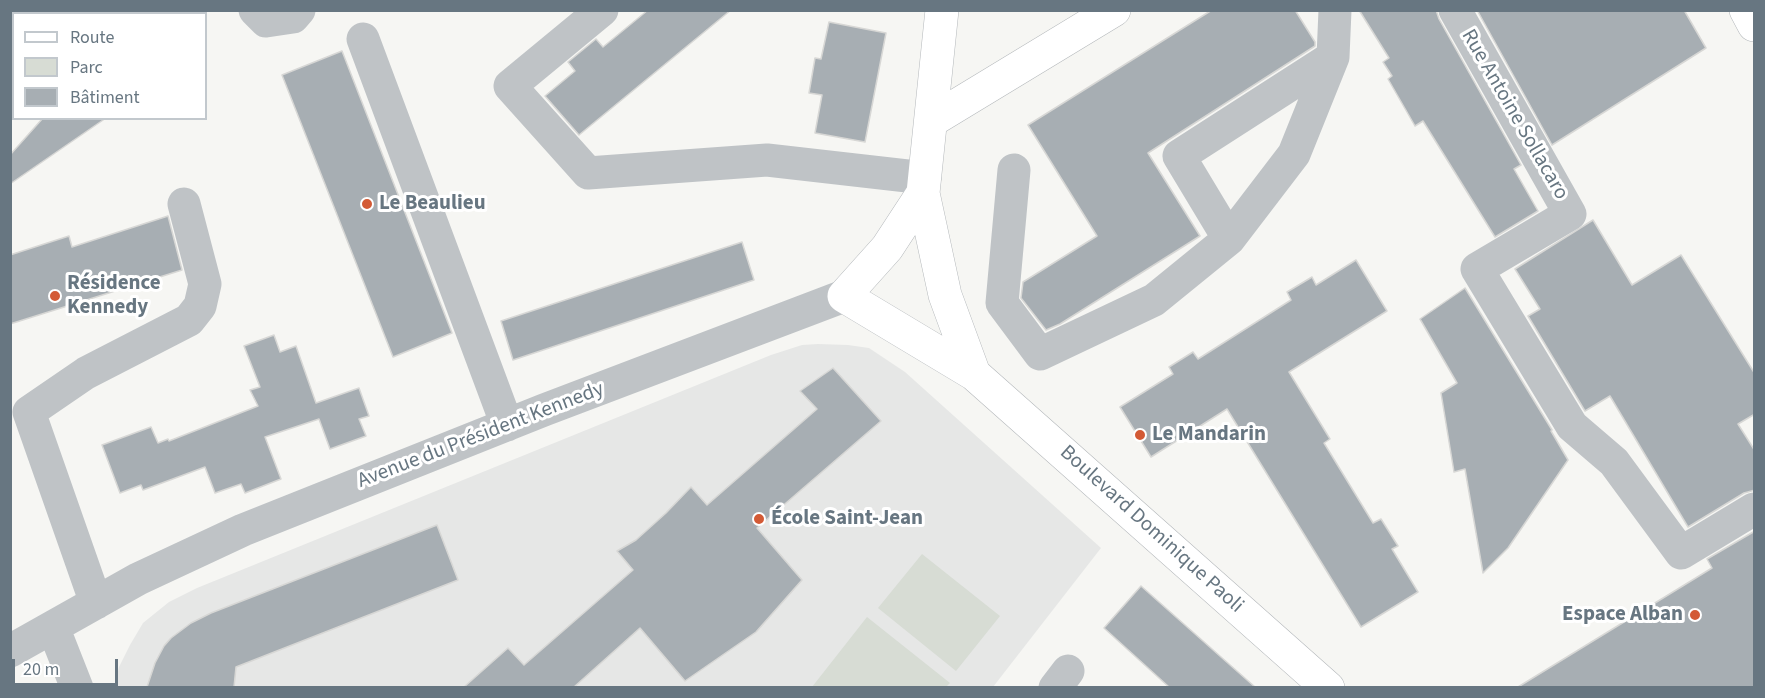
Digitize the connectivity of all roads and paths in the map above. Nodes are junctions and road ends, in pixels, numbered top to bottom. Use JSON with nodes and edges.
{"nodes":[{"id":1,"x":255,"y":10,"type":"edge"},
{"id":2,"x":299,"y":10,"type":"edge"},
{"id":3,"x":602,"y":10,"type":"edge"},
{"id":4,"x":942,"y":10,"type":"edge"},
{"id":5,"x":1114,"y":10,"type":"edge"},
{"id":6,"x":1335,"y":10,"type":"edge"},
{"id":7,"x":1455,"y":10,"type":"edge"},
{"id":8,"x":1746,"y":10,"type":"edge"},
{"id":9,"x":1755,"y":25,"type":"edge"},
{"id":10,"x":363,"y":39,"type":"dead end"},
{"id":11,"x":1333,"y":57,"type":"junction"},
{"id":12,"x":931,"y":121,"type":"junction"},
{"id":13,"x":1014,"y":170,"type":"dead end"},
{"id":14,"x":924,"y":186,"type":"junction"},
{"id":15,"x":184,"y":204,"type":"dead end"},
{"id":16,"x":1228,"y":239,"type":"junction"},
{"id":17,"x":844,"y":296,"type":"junction"},
{"id":18,"x":974,"y":374,"type":"junction"},
{"id":19,"x":20,"y":406,"type":"edge"},
{"id":20,"x":507,"y":425,"type":"junction"},
{"id":21,"x":1755,"y":509,"type":"edge"},
{"id":22,"x":96,"y":603,"type":"junction"},
{"id":23,"x":53,"y":627,"type":"junction"},
{"id":24,"x":10,"y":651,"type":"edge"},
{"id":25,"x":77,"y":687,"type":"edge"},
{"id":26,"x":1328,"y":687,"type":"edge"}],
"edges":[{"from":1,"to":2,"type":"street"},
{"from":3,"to":14,"type":"street"},
{"from":4,"to":12,"type":"main road"},
{"from":5,"to":12,"type":"main road"},
{"from":6,"to":11,"type":"street"},
{"from":7,"to":21,"type":"street","name":"Rue Antoine Sollacaro"},
{"from":8,"to":9,"type":"main road"},
{"from":10,"to":20,"type":"street"},
{"from":11,"to":16,"type":"street"},
{"from":11,"to":16,"type":"street"},
{"from":12,"to":14,"type":"main road"},
{"from":13,"to":16,"type":"street"},
{"from":14,"to":17,"type":"main road","name":"Avenue du Président Kennedy"},
{"from":14,"to":18,"type":"main road"},
{"from":15,"to":19,"type":"street"},
{"from":17,"to":18,"type":"main road","name":"Boulevard Dominique Paoli"},
{"from":17,"to":20,"type":"street","name":"Avenue du Président Kennedy"},
{"from":18,"to":26,"type":"main road","name":"Boulevard Dominique Paoli"},
{"from":19,"to":22,"type":"street"},
{"from":20,"to":22,"type":"street","name":"Avenue du Président Kennedy"},
{"from":22,"to":23,"type":"street","name":"Avenue du Président Kennedy"},
{"from":23,"to":24,"type":"street","name":"Avenue du Président Kennedy"},
{"from":23,"to":25,"type":"street"}]}
